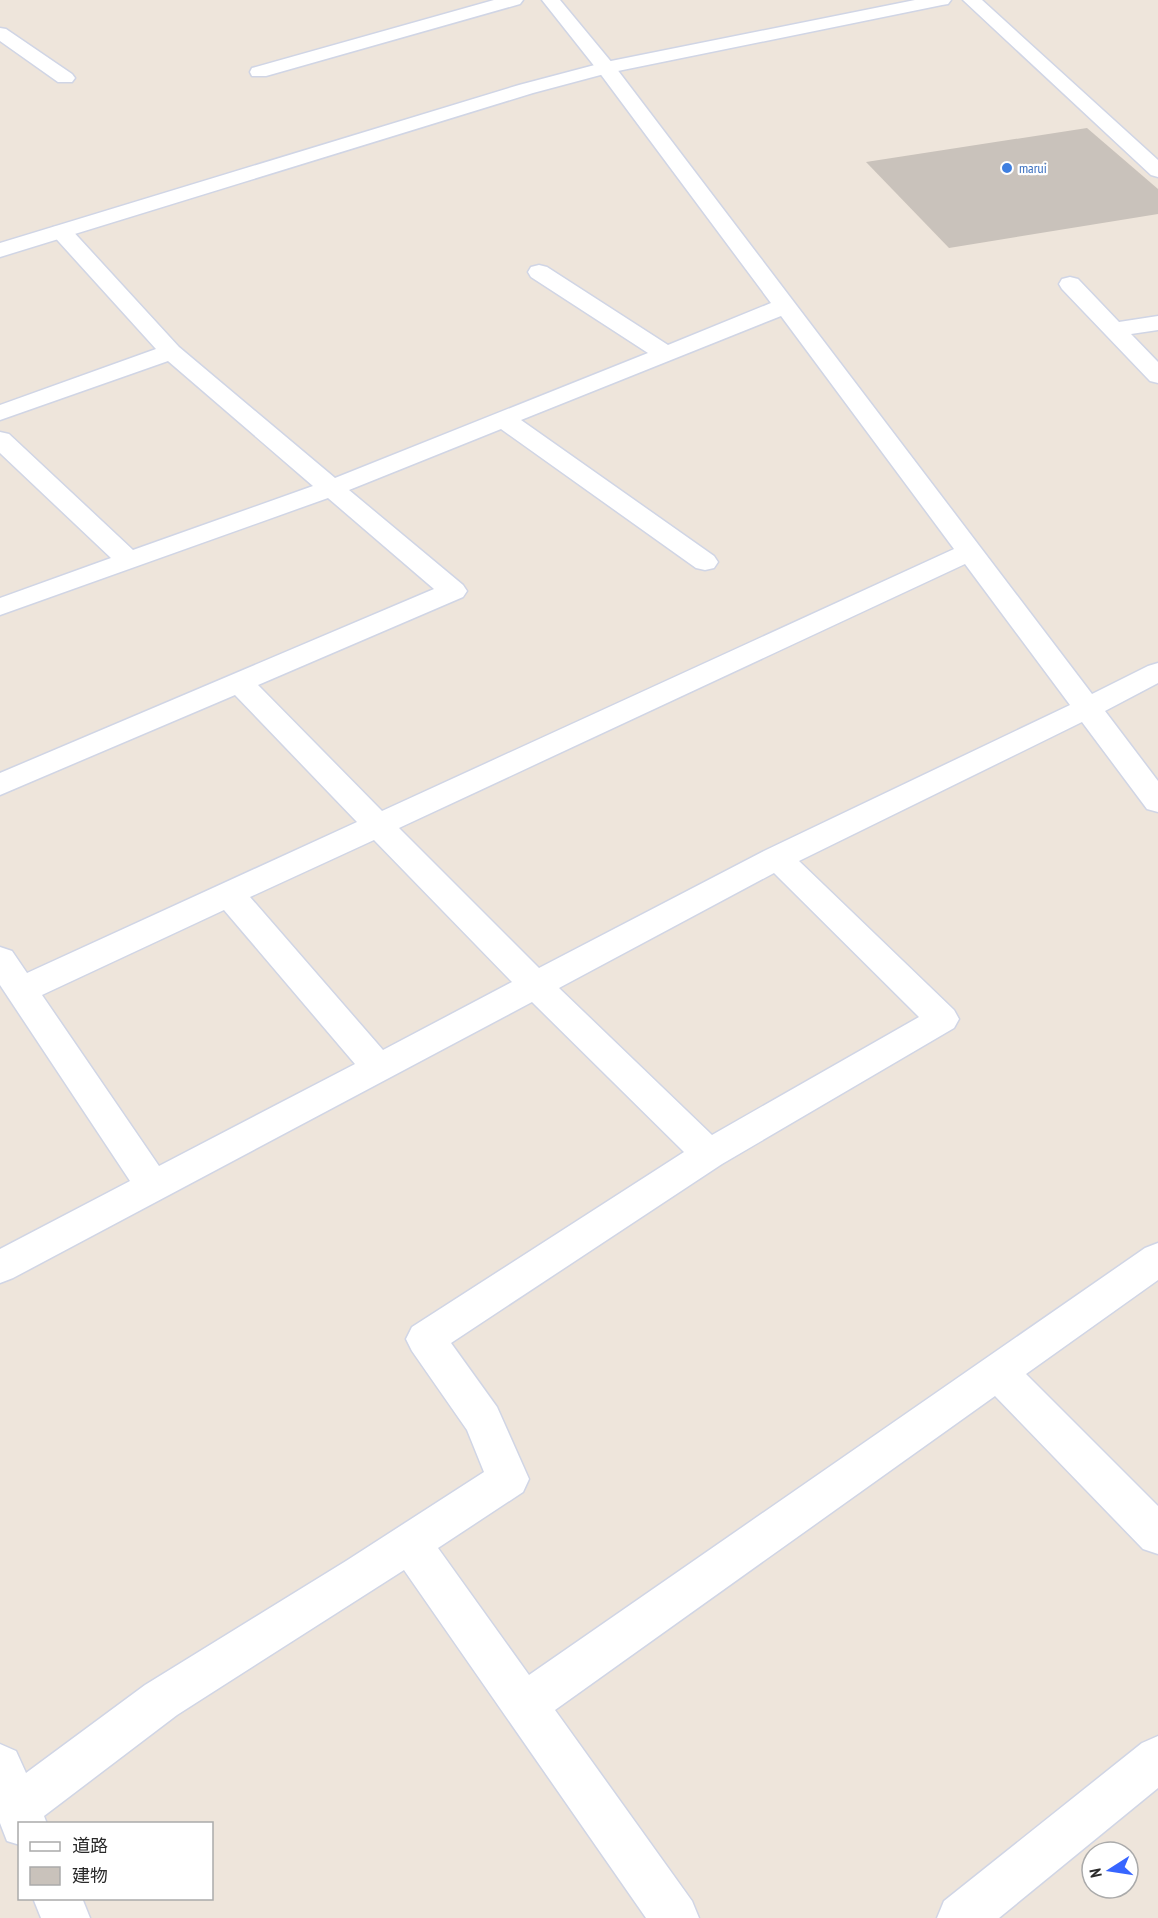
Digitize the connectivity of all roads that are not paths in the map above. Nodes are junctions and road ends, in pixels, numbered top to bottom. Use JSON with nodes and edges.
{"nodes":[{"id":1,"x":514,"y":0,"type":"edge"},
{"id":2,"x":551,"y":0,"type":"edge"},
{"id":3,"x":942,"y":0,"type":"edge"},
{"id":4,"x":972,"y":0,"type":"edge"},
{"id":5,"x":0,"y":33,"type":"edge"},
{"id":6,"x":606,"y":68,"type":"junction"},
{"id":7,"x":260,"y":72,"type":"dead end"},
{"id":8,"x":65,"y":78,"type":"dead end"},
{"id":9,"x":1156,"y":167,"type":"edge"},
{"id":10,"x":61,"y":232,"type":"junction"},
{"id":11,"x":0,"y":250,"type":"edge"},
{"id":12,"x":539,"y":272,"type":"dead end"},
{"id":13,"x":1070,"y":284,"type":"dead end"},
{"id":14,"x":785,"y":306,"type":"junction"},
{"id":15,"x":1158,"y":323,"type":"edge"},
{"id":16,"x":1115,"y":330,"type":"junction"},
{"id":17,"x":171,"y":352,"type":"junction"},
{"id":18,"x":666,"y":354,"type":"junction"},
{"id":19,"x":1158,"y":376,"type":"edge"},
{"id":20,"x":0,"y":413,"type":"edge"},
{"id":21,"x":503,"y":419,"type":"junction"},
{"id":22,"x":0,"y":439,"type":"edge"},
{"id":23,"x":331,"y":488,"type":"junction"},
{"id":24,"x":970,"y":551,"type":"junction"},
{"id":25,"x":129,"y":561,"type":"junction"},
{"id":26,"x":705,"y":562,"type":"dead end"},
{"id":27,"x":0,"y":606,"type":"edge"},
{"id":28,"x":1158,"y":672,"type":"edge"},
{"id":29,"x":239,"y":683,"type":"junction"},
{"id":30,"x":1088,"y":708,"type":"junction"},
{"id":31,"x":0,"y":785,"type":"edge"},
{"id":32,"x":1158,"y":802,"type":"edge"},
{"id":33,"x":378,"y":826,"type":"junction"},
{"id":34,"x":777,"y":858,"type":"junction"},
{"id":35,"x":229,"y":894,"type":"junction"},
{"id":36,"x":0,"y":959,"type":"edge"},
{"id":37,"x":535,"y":985,"type":"junction"},
{"id":38,"x":22,"y":990,"type":"junction"},
{"id":39,"x":378,"y":1068,"type":"junction"},
{"id":40,"x":709,"y":1154,"type":"junction"},
{"id":41,"x":152,"y":1185,"type":"junction"},
{"id":42,"x":1158,"y":1259,"type":"edge"},
{"id":43,"x":0,"y":1268,"type":"edge"},
{"id":44,"x":998,"y":1372,"type":"junction"},
{"id":45,"x":1158,"y":1535,"type":"edge"},
{"id":46,"x":410,"y":1543,"type":"junction"},
{"id":47,"x":524,"y":1705,"type":"junction"},
{"id":48,"x":1158,"y":1759,"type":"edge"},
{"id":49,"x":13,"y":1799,"type":"edge"},
{"id":50,"x":966,"y":1916,"type":"edge"},
{"id":51,"x":675,"y":1918,"type":"edge"}],
"edges":[{"from":1,"to":7,"type":"street"},
{"from":2,"to":6,"type":"street"},
{"from":3,"to":6,"type":"street"},
{"from":4,"to":9,"type":"street"},
{"from":5,"to":8,"type":"street"},
{"from":6,"to":10,"type":"street"},
{"from":6,"to":14,"type":"street"},
{"from":10,"to":11,"type":"street"},
{"from":10,"to":17,"type":"street"},
{"from":12,"to":18,"type":"street"},
{"from":13,"to":16,"type":"street"},
{"from":14,"to":18,"type":"street"},
{"from":14,"to":24,"type":"street"},
{"from":15,"to":16,"type":"street"},
{"from":16,"to":19,"type":"street"},
{"from":17,"to":20,"type":"street"},
{"from":17,"to":23,"type":"street"},
{"from":18,"to":21,"type":"street"},
{"from":21,"to":23,"type":"street"},
{"from":21,"to":26,"type":"street"},
{"from":22,"to":25,"type":"street"},
{"from":23,"to":25,"type":"street"},
{"from":23,"to":29,"type":"street"},
{"from":24,"to":30,"type":"street"},
{"from":24,"to":33,"type":"street"},
{"from":25,"to":27,"type":"street"},
{"from":28,"to":30,"type":"street"},
{"from":29,"to":31,"type":"street"},
{"from":29,"to":33,"type":"street"},
{"from":30,"to":32,"type":"street"},
{"from":30,"to":34,"type":"street"},
{"from":33,"to":35,"type":"street"},
{"from":33,"to":37,"type":"street"},
{"from":34,"to":37,"type":"street"},
{"from":34,"to":40,"type":"street"},
{"from":35,"to":38,"type":"street"},
{"from":35,"to":39,"type":"street"},
{"from":36,"to":38,"type":"street"},
{"from":37,"to":39,"type":"street"},
{"from":37,"to":40,"type":"street"},
{"from":38,"to":41,"type":"street"},
{"from":39,"to":41,"type":"street"},
{"from":40,"to":46,"type":"street"},
{"from":41,"to":43,"type":"street"},
{"from":42,"to":44,"type":"street"},
{"from":44,"to":45,"type":"street"},
{"from":44,"to":47,"type":"street"},
{"from":46,"to":47,"type":"street"},
{"from":46,"to":49,"type":"street"},
{"from":47,"to":51,"type":"street"},
{"from":48,"to":50,"type":"street"}]}
